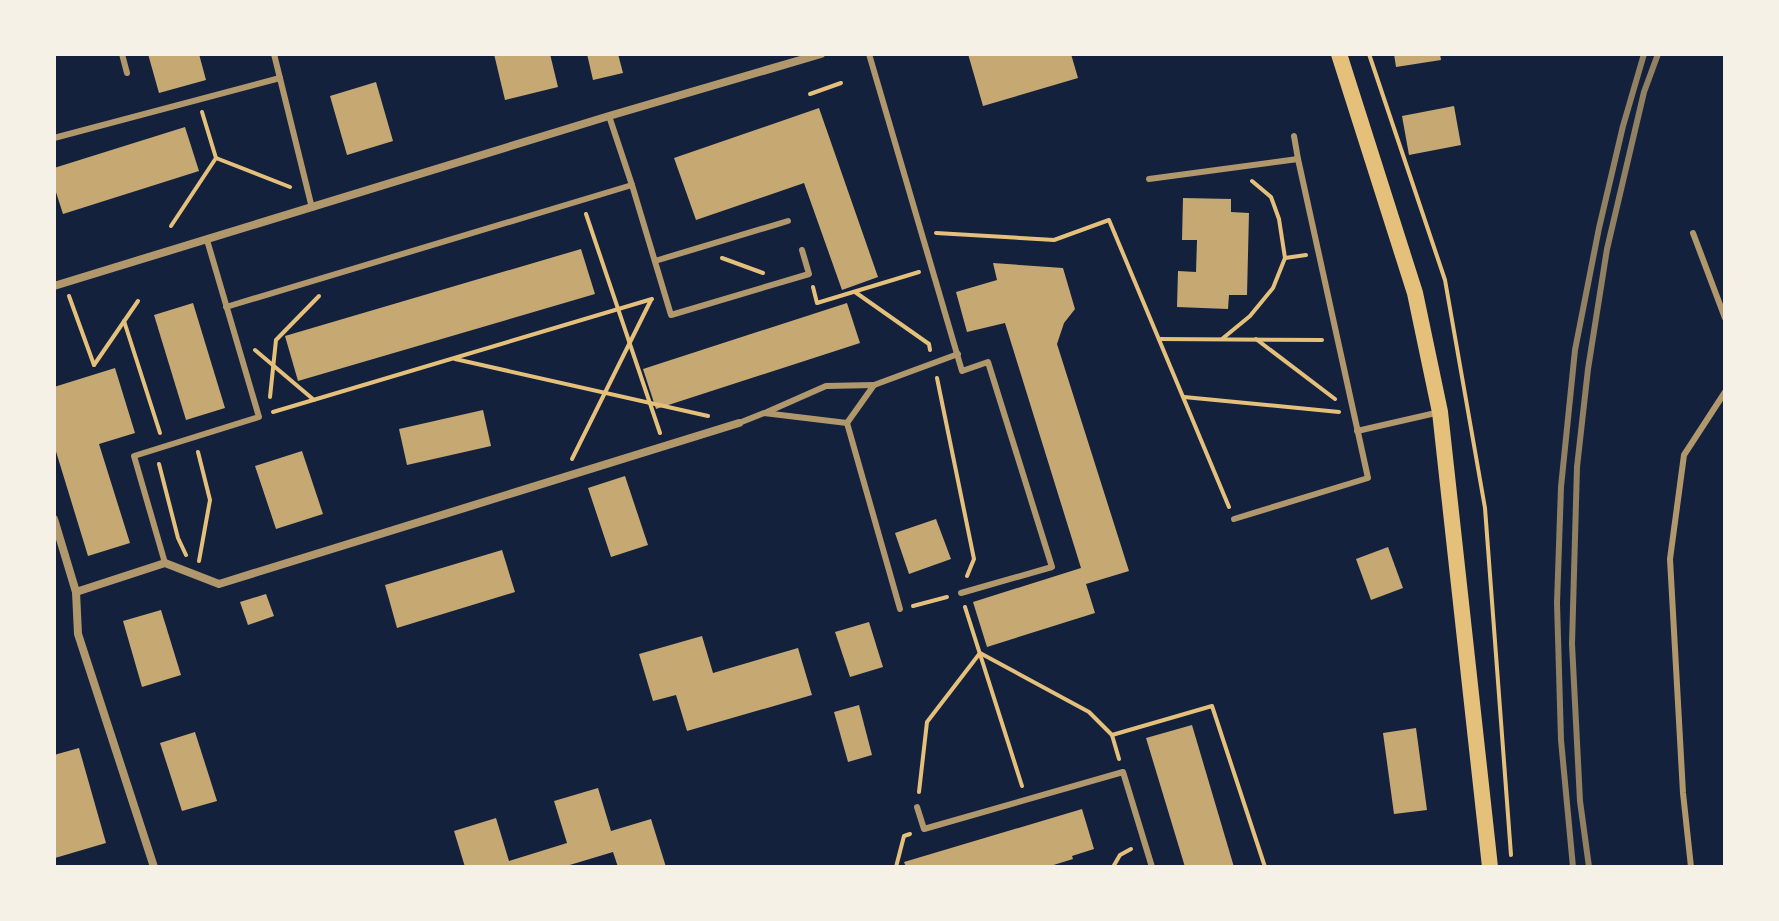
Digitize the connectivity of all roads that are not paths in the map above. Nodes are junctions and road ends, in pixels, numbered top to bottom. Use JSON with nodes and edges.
{"nodes":[{"id":1,"x":122,"y":54,"type":"edge"},
{"id":2,"x":274,"y":54,"type":"edge"},
{"id":3,"x":821,"y":54,"type":"edge"},
{"id":4,"x":869,"y":54,"type":"edge"},
{"id":5,"x":1339,"y":54,"type":"edge"},
{"id":6,"x":127,"y":73,"type":"dead end"},
{"id":7,"x":280,"y":78,"type":"junction"},
{"id":8,"x":609,"y":116,"type":"junction"},
{"id":9,"x":1294,"y":136,"type":"dead end"},
{"id":10,"x":54,"y":138,"type":"edge"},
{"id":11,"x":1298,"y":159,"type":"junction"},
{"id":12,"x":1149,"y":179,"type":"dead end"},
{"id":13,"x":632,"y":185,"type":"junction"},
{"id":14,"x":312,"y":208,"type":"junction"},
{"id":15,"x":788,"y":221,"type":"dead end"},
{"id":16,"x":1693,"y":233,"type":"dead end"},
{"id":17,"x":207,"y":240,"type":"junction"},
{"id":18,"x":802,"y":250,"type":"dead end"},
{"id":19,"x":655,"y":261,"type":"junction"},
{"id":20,"x":54,"y":286,"type":"edge"},
{"id":21,"x":226,"y":307,"type":"junction"},
{"id":22,"x":1725,"y":318,"type":"edge"},
{"id":23,"x":958,"y":354,"type":"junction"},
{"id":24,"x":874,"y":385,"type":"junction"},
{"id":25,"x":1725,"y":392,"type":"edge"},
{"id":26,"x":1440,"y":412,"type":"junction"},
{"id":27,"x":764,"y":413,"type":"junction"},
{"id":28,"x":739,"y":423,"type":"joint"},
{"id":29,"x":847,"y":423,"type":"junction"},
{"id":30,"x":1357,"y":431,"type":"junction"},
{"id":31,"x":54,"y":519,"type":"edge"},
{"id":32,"x":1234,"y":519,"type":"road end"},
{"id":33,"x":165,"y":563,"type":"junction"},
{"id":34,"x":76,"y":592,"type":"junction"},
{"id":35,"x":961,"y":593,"type":"road end"},
{"id":36,"x":900,"y":609,"type":"road end"},
{"id":37,"x":917,"y":807,"type":"road end"},
{"id":38,"x":154,"y":867,"type":"edge"},
{"id":39,"x":1152,"y":867,"type":"edge"},
{"id":40,"x":1490,"y":867,"type":"edge"},
{"id":41,"x":1691,"y":867,"type":"edge"}],
"edges":[{"from":1,"to":6,"type":"lane"},
{"from":2,"to":7,"type":"lane"},
{"from":3,"to":8,"type":"street"},
{"from":4,"to":23,"type":"lane"},
{"from":5,"to":26,"type":"main road"},
{"from":7,"to":10,"type":"lane"},
{"from":7,"to":14,"type":"lane"},
{"from":8,"to":13,"type":"lane"},
{"from":8,"to":14,"type":"street"},
{"from":9,"to":11,"type":"lane"},
{"from":11,"to":12,"type":"lane"},
{"from":11,"to":30,"type":"lane"},
{"from":13,"to":19,"type":"lane"},
{"from":13,"to":21,"type":"lane"},
{"from":14,"to":17,"type":"street"},
{"from":15,"to":19,"type":"lane"},
{"from":16,"to":22,"type":"lane"},
{"from":17,"to":20,"type":"street"},
{"from":17,"to":21,"type":"lane"},
{"from":18,"to":19,"type":"lane"},
{"from":21,"to":33,"type":"lane"},
{"from":23,"to":24,"type":"lane"},
{"from":23,"to":35,"type":"lane"},
{"from":24,"to":27,"type":"lane"},
{"from":24,"to":29,"type":"lane"},
{"from":25,"to":41,"type":"lane"},
{"from":26,"to":30,"type":"lane"},
{"from":26,"to":40,"type":"main road"},
{"from":27,"to":28,"type":"lane"},
{"from":27,"to":29,"type":"lane"},
{"from":28,"to":33,"type":"street"},
{"from":29,"to":36,"type":"lane"},
{"from":30,"to":32,"type":"lane"},
{"from":31,"to":34,"type":"street"},
{"from":33,"to":34,"type":"street"},
{"from":34,"to":38,"type":"street"},
{"from":37,"to":39,"type":"lane"}]}
